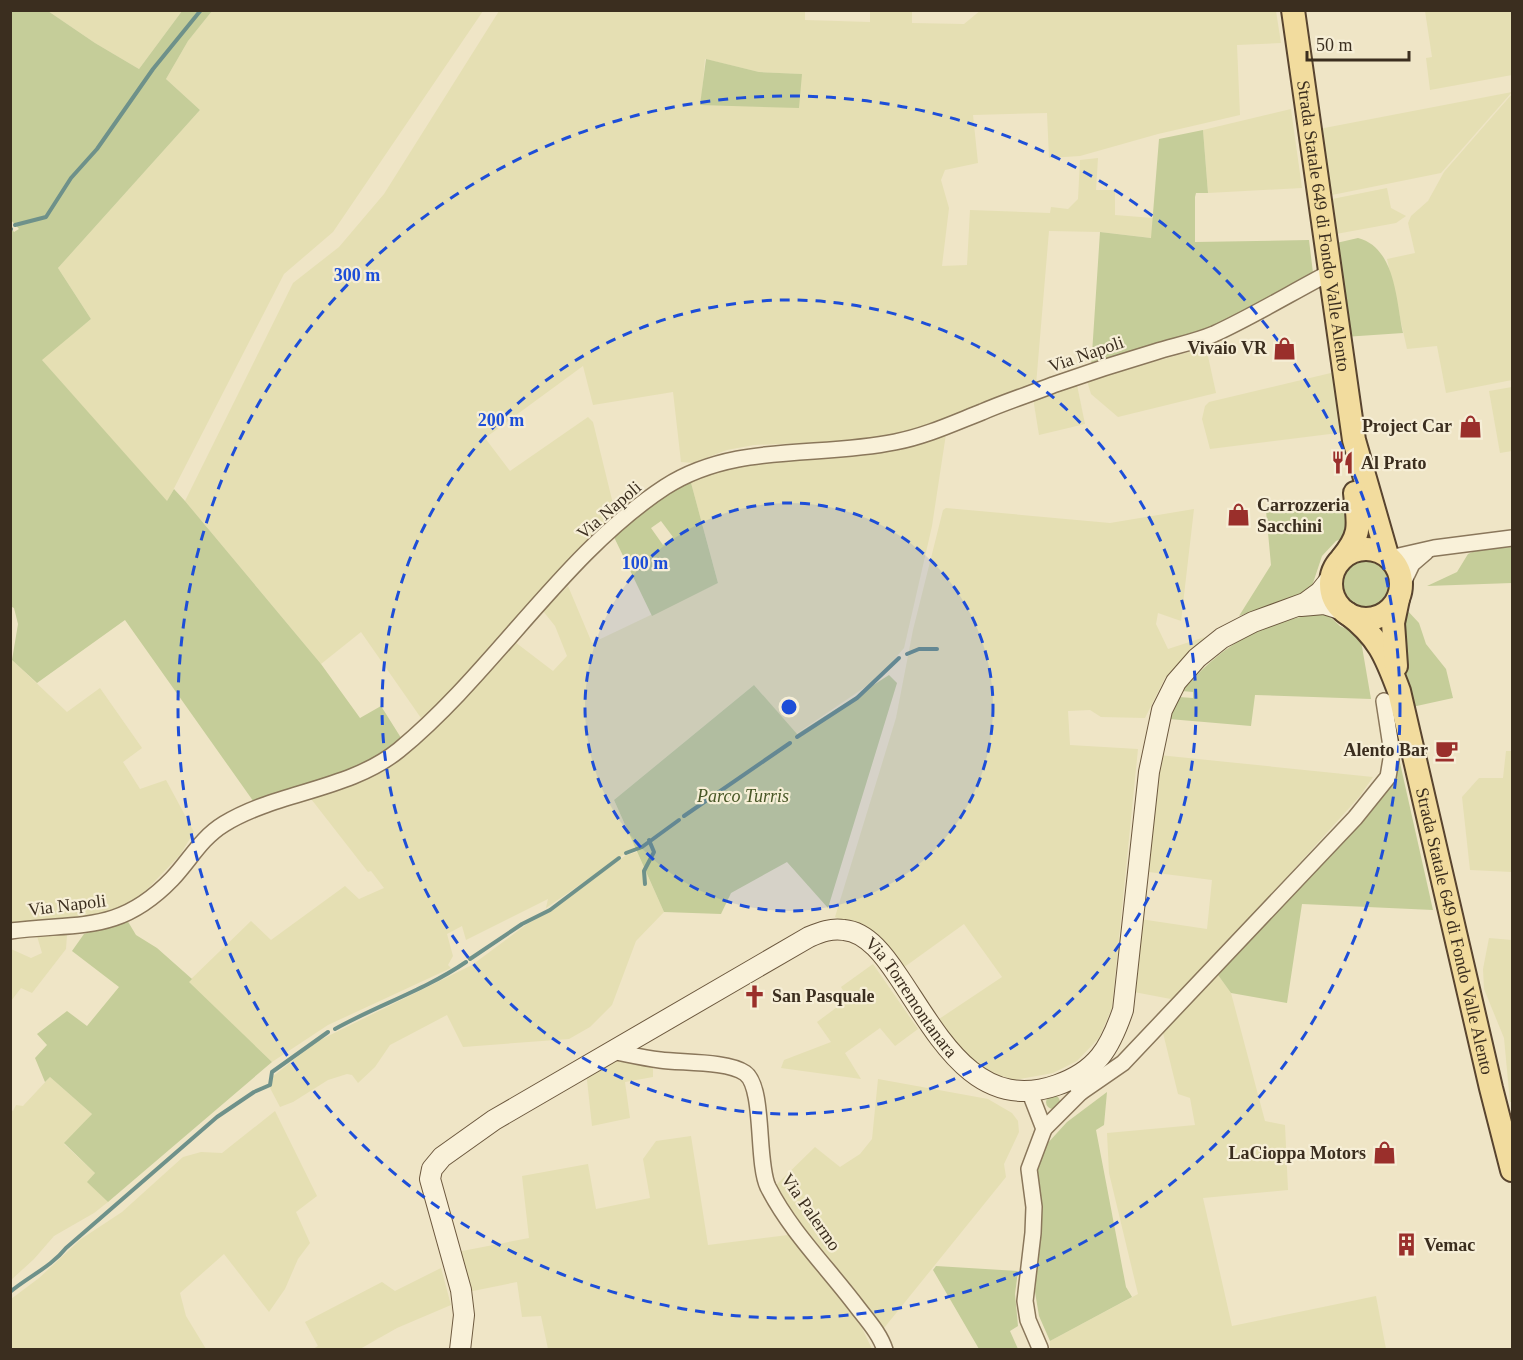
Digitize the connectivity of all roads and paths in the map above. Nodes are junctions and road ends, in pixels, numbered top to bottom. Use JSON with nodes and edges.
{"nodes":[{"id":1,"x":1293,"y":10,"type":"edge"},
{"id":2,"x":1329,"y":273,"type":"junction"},
{"id":3,"x":1354,"y":440,"type":"junction"},
{"id":4,"x":1512,"y":538,"type":"edge"},
{"id":5,"x":1434,"y":548,"type":"junction"},
{"id":6,"x":1389,"y":557,"type":"junction"},
{"id":7,"x":1337,"y":567,"type":"junction"},
{"id":8,"x":1400,"y":593,"type":"junction"},
{"id":9,"x":1286,"y":610,"type":"junction"},
{"id":10,"x":1345,"y":612,"type":"junction"},
{"id":11,"x":1391,"y":696,"type":"junction"},
{"id":12,"x":10,"y":931,"type":"edge"},
{"id":13,"x":610,"y":1051,"type":"junction"},
{"id":14,"x":1077,"y":1085,"type":"junction"},
{"id":15,"x":1030,"y":1093,"type":"junction"},
{"id":16,"x":1044,"y":1129,"type":"junction"},
{"id":17,"x":1512,"y":1170,"type":"edge"},
{"id":18,"x":1040,"y":1348,"type":"edge"},
{"id":19,"x":460,"y":1350,"type":"edge"},
{"id":20,"x":885,"y":1350,"type":"edge"}],
"edges":[{"from":1,"to":2,"type":"main road","name":"Strada Statale 649 di Fondo Valle Alento"},
{"from":2,"to":3,"type":"main road","name":"Strada Statale 649 di Fondo Valle Alento"},
{"from":2,"to":12,"type":"street","name":"Via Napoli"},
{"from":3,"to":6,"type":"main road","name":"Strada Statale 649 di Fondo Valle Alento"},
{"from":3,"to":7,"type":"main road","name":"Strada Statale 649 di Fondo Valle Alento"},
{"from":4,"to":5,"type":"street"},
{"from":5,"to":6,"type":"street"},
{"from":5,"to":8,"type":"street"},
{"from":6,"to":7,"type":"main road"},
{"from":6,"to":8,"type":"main road","name":"Strada Statale 649 di Fondo Valle Alento"},
{"from":7,"to":9,"type":"street","name":"Via Torremontanara"},
{"from":7,"to":10,"type":"main road","name":"Strada Statale 649 di Fondo Valle Alento"},
{"from":8,"to":10,"type":"main road"},
{"from":8,"to":11,"type":"main road","name":"Strada Statale 649 di Fondo Valle Alento"},
{"from":9,"to":10,"type":"street","name":"Via Torremontanara"},
{"from":9,"to":14,"type":"street","name":"Via Torremontanara"},
{"from":10,"to":11,"type":"main road","name":"Strada Statale 649 di Fondo Valle Alento"},
{"from":11,"to":14,"type":"street","name":"Via Torremontanara"},
{"from":11,"to":17,"type":"main road","name":"Strada Statale 649 di Fondo Valle Alento"},
{"from":13,"to":15,"type":"street","name":"Via Torremontanara"},
{"from":13,"to":19,"type":"street","name":"Via Torremontanara"},
{"from":13,"to":20,"type":"street","name":"Via Palermo"},
{"from":14,"to":15,"type":"street","name":"Via Torremontanara"},
{"from":14,"to":16,"type":"street"},
{"from":15,"to":16,"type":"street"},
{"from":16,"to":18,"type":"street"}]}
